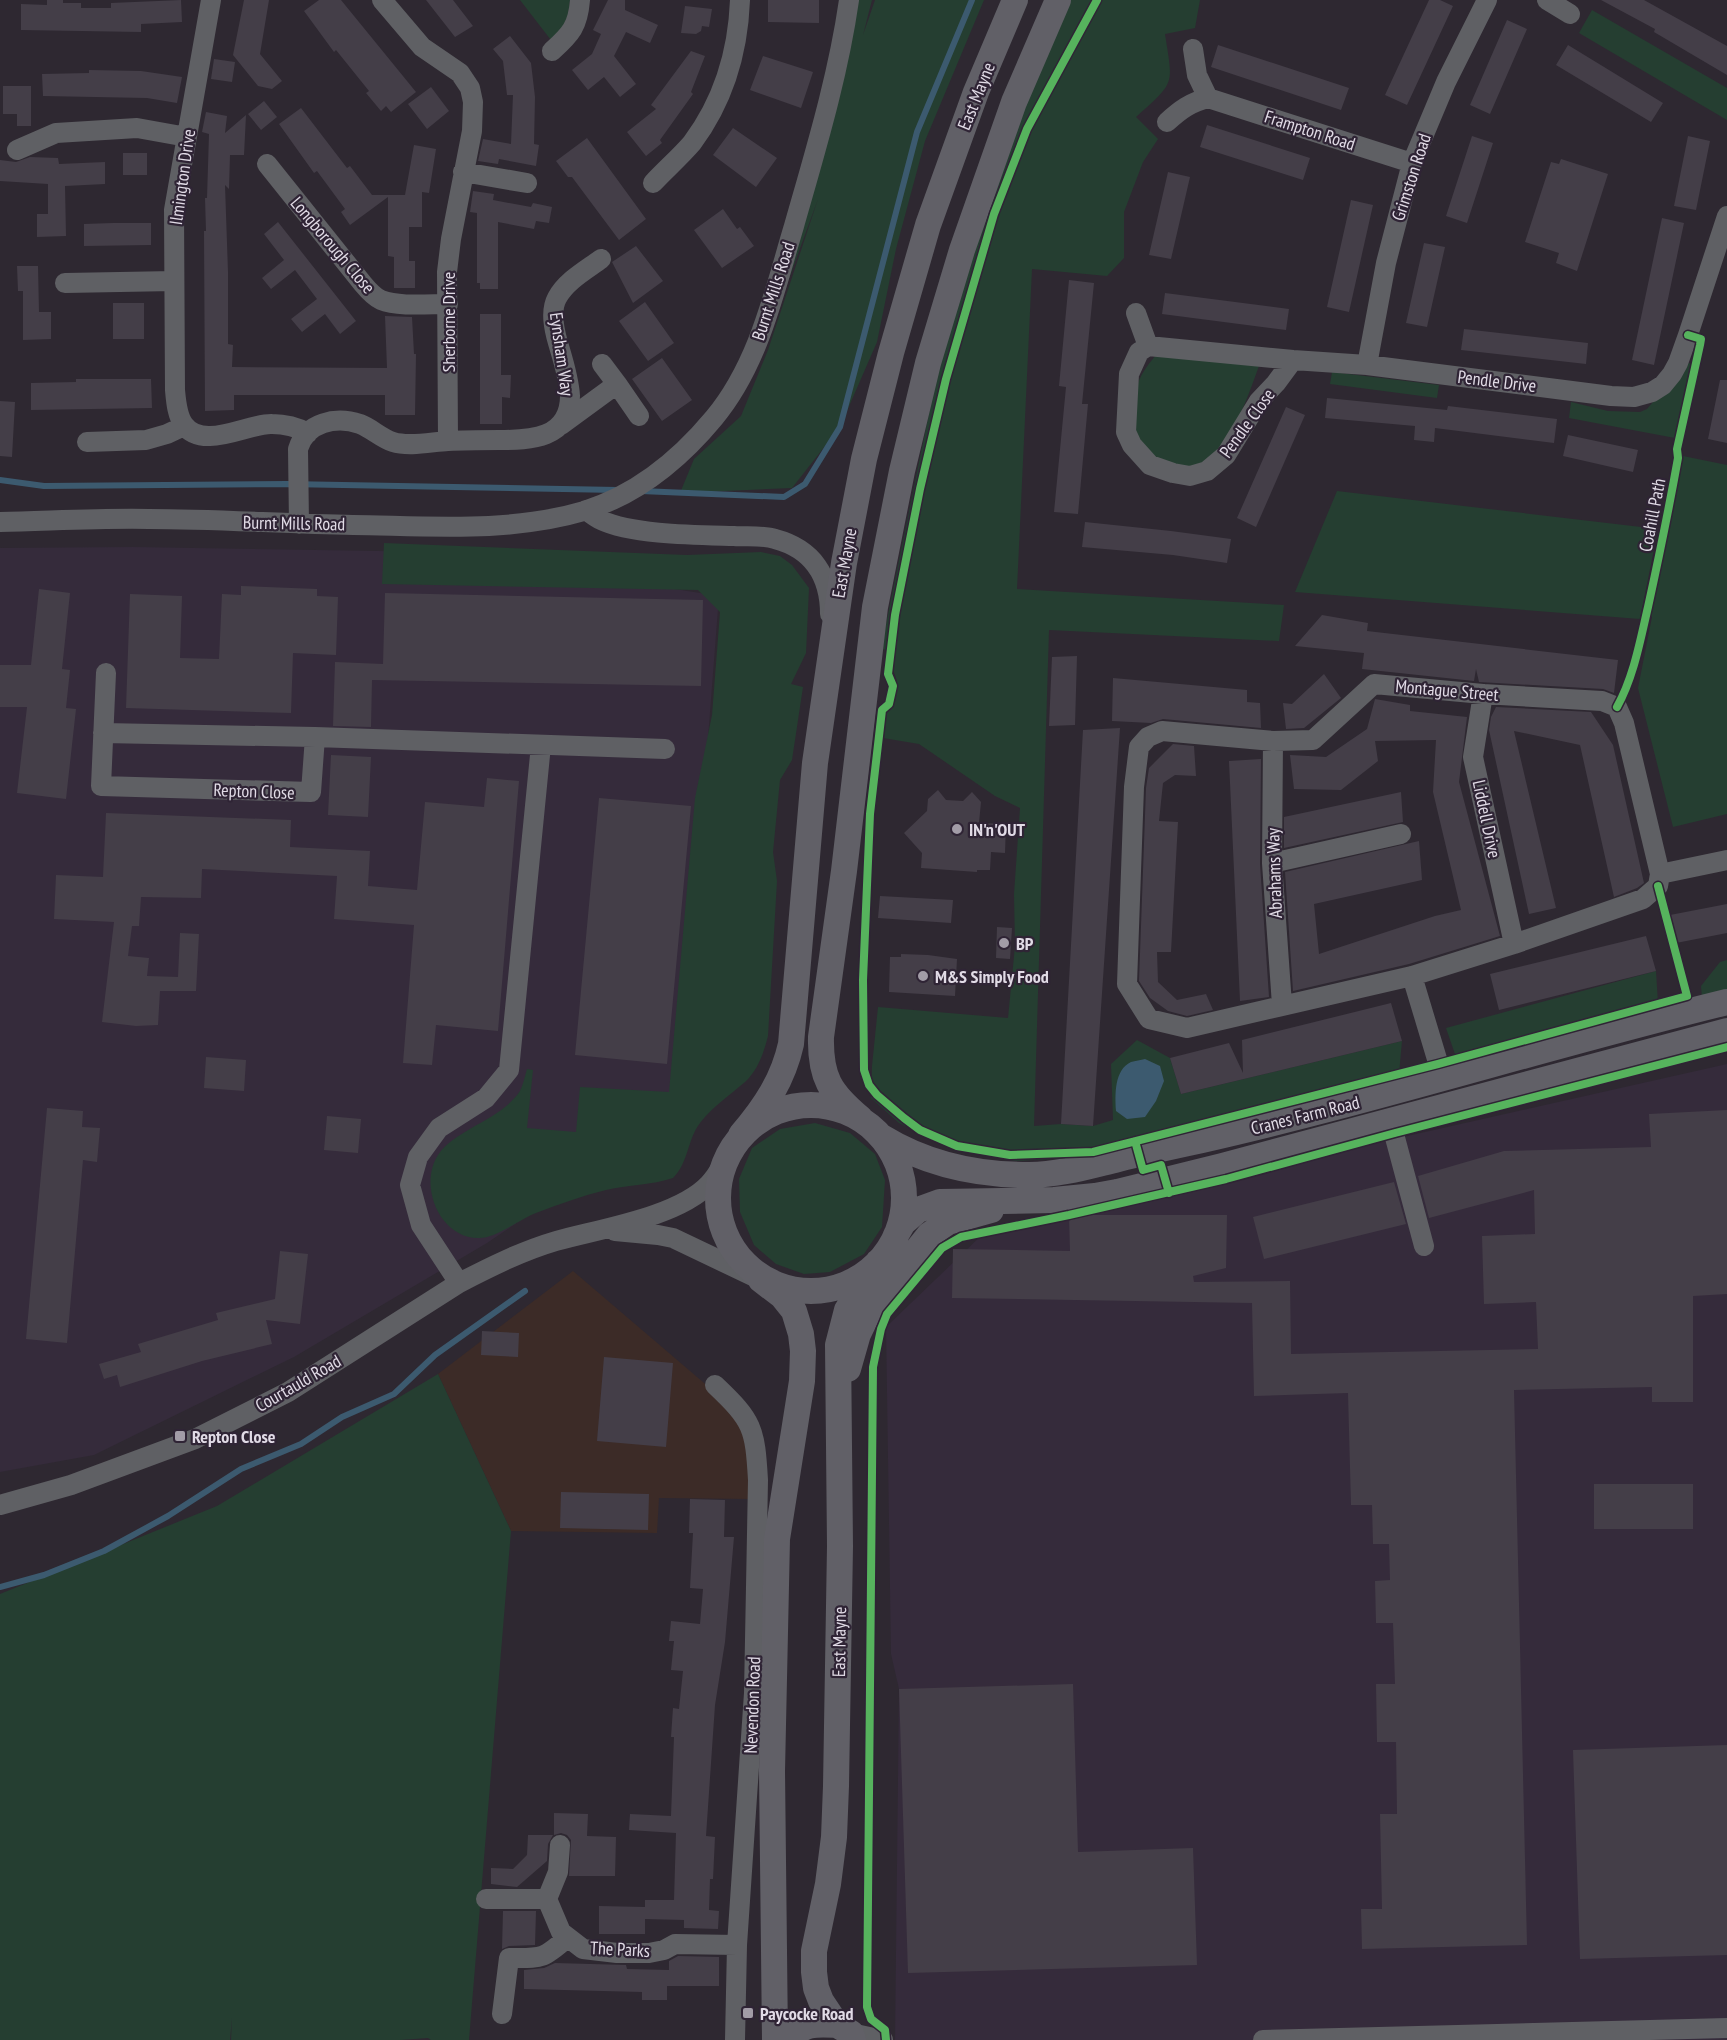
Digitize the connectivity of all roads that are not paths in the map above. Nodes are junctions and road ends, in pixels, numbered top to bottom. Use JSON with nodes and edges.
{"nodes":[{"id":1,"x":211,"y":0,"type":"edge"},
{"id":2,"x":382,"y":0,"type":"edge"},
{"id":3,"x":580,"y":0,"type":"edge"},
{"id":4,"x":740,"y":0,"type":"edge"},
{"id":5,"x":849,"y":0,"type":"edge"},
{"id":6,"x":1015,"y":0,"type":"edge"},
{"id":7,"x":1058,"y":0,"type":"edge"},
{"id":8,"x":1487,"y":0,"type":"edge"},
{"id":9,"x":1547,"y":0,"type":"edge"},
{"id":10,"x":1570,"y":14,"type":"dead end"},
{"id":11,"x":1193,"y":49,"type":"dead end"},
{"id":12,"x":552,"y":51,"type":"dead end"},
{"id":13,"x":1208,"y":98,"type":"junction"},
{"id":14,"x":1167,"y":122,"type":"dead end"},
{"id":15,"x":187,"y":137,"type":"junction"},
{"id":16,"x":17,"y":150,"type":"dead end"},
{"id":17,"x":1412,"y":163,"type":"junction"},
{"id":18,"x":267,"y":164,"type":"dead end"},
{"id":19,"x":463,"y":172,"type":"junction"},
{"id":20,"x":527,"y":183,"type":"dead end"},
{"id":21,"x":653,"y":183,"type":"dead end"},
{"id":22,"x":1727,"y":216,"type":"edge"},
{"id":23,"x":601,"y":259,"type":"dead end"},
{"id":24,"x":174,"y":281,"type":"junction"},
{"id":25,"x":65,"y":283,"type":"dead end"},
{"id":26,"x":448,"y":304,"type":"junction"},
{"id":27,"x":1136,"y":313,"type":"dead end"},
{"id":28,"x":1148,"y":346,"type":"junction"},
{"id":29,"x":1293,"y":360,"type":"junction"},
{"id":30,"x":602,"y":364,"type":"dead end"},
{"id":31,"x":1367,"y":365,"type":"junction"},
{"id":32,"x":617,"y":384,"type":"junction"},
{"id":33,"x":639,"y":416,"type":"dead end"},
{"id":34,"x":561,"y":425,"type":"junction"},
{"id":35,"x":184,"y":426,"type":"junction"},
{"id":36,"x":308,"y":433,"type":"junction"},
{"id":37,"x":448,"y":441,"type":"junction"},
{"id":38,"x":87,"y":442,"type":"dead end"},
{"id":39,"x":586,"y":510,"type":"junction"},
{"id":40,"x":0,"y":522,"type":"edge"},
{"id":41,"x":299,"y":524,"type":"junction"},
{"id":42,"x":828,"y":664,"type":"junction"},
{"id":43,"x":106,"y":673,"type":"dead end"},
{"id":44,"x":1483,"y":694,"type":"junction"},
{"id":45,"x":103,"y":734,"type":"junction"},
{"id":46,"x":315,"y":737,"type":"junction"},
{"id":47,"x":1273,"y":741,"type":"junction"},
{"id":48,"x":541,"y":745,"type":"junction"},
{"id":49,"x":665,"y":749,"type":"dead end"},
{"id":50,"x":1401,"y":834,"type":"dead end"},
{"id":51,"x":1727,"y":860,"type":"edge"},
{"id":52,"x":1272,"y":863,"type":"junction"},
{"id":53,"x":1660,"y":874,"type":"junction"},
{"id":54,"x":1514,"y":944,"type":"junction"},
{"id":55,"x":1412,"y":976,"type":"junction"},
{"id":56,"x":1727,"y":1002,"type":"edge"},
{"id":57,"x":1282,"y":1005,"type":"junction"},
{"id":58,"x":1727,"y":1031,"type":"edge"},
{"id":59,"x":1443,"y":1079,"type":"junction"},
{"id":60,"x":860,"y":1118,"type":"junction"},
{"id":61,"x":1390,"y":1119,"type":"junction"},
{"id":62,"x":741,"y":1135,"type":"junction"},
{"id":63,"x":882,"y":1137,"type":"junction"},
{"id":64,"x":725,"y":1161,"type":"junction"},
{"id":65,"x":1054,"y":1200,"type":"junction"},
{"id":66,"x":896,"y":1235,"type":"junction"},
{"id":67,"x":583,"y":1236,"type":"junction"},
{"id":68,"x":1424,"y":1246,"type":"dead end"},
{"id":69,"x":878,"y":1262,"type":"junction"},
{"id":70,"x":761,"y":1281,"type":"junction"},
{"id":71,"x":459,"y":1283,"type":"junction"},
{"id":72,"x":715,"y":1385,"type":"dead end"},
{"id":73,"x":839,"y":1420,"type":"junction"},
{"id":74,"x":0,"y":1505,"type":"edge"},
{"id":75,"x":560,"y":1845,"type":"dead end"},
{"id":76,"x":486,"y":1899,"type":"dead end"},
{"id":77,"x":547,"y":1899,"type":"junction"},
{"id":78,"x":567,"y":1938,"type":"junction"},
{"id":79,"x":737,"y":1945,"type":"junction"},
{"id":80,"x":502,"y":2014,"type":"dead end"},
{"id":81,"x":1727,"y":2028,"type":"edge"},
{"id":82,"x":847,"y":2033,"type":"edge"},
{"id":83,"x":735,"y":2040,"type":"edge"},
{"id":84,"x":775,"y":2040,"type":"edge"},
{"id":85,"x":791,"y":2040,"type":"edge"},
{"id":86,"x":883,"y":2040,"type":"edge"},
{"id":87,"x":1263,"y":2040,"type":"edge"}],
"edges":[{"from":1,"to":15,"type":"street","name":"Ilmington Drive"},
{"from":2,"to":19,"type":"street","name":"Sherborne Drive"},
{"from":3,"to":12,"type":"street"},
{"from":4,"to":21,"type":"street"},
{"from":5,"to":39,"type":"street","name":"Burnt Mills Road"},
{"from":6,"to":42,"type":"main road","name":"East Mayne"},
{"from":7,"to":60,"type":"main road","name":"East Mayne"},
{"from":8,"to":17,"type":"street","name":"Grimston Road"},
{"from":9,"to":10,"type":"street"},
{"from":11,"to":13,"type":"street"},
{"from":13,"to":14,"type":"street"},
{"from":13,"to":17,"type":"street","name":"Frampton Road"},
{"from":15,"to":16,"type":"street"},
{"from":15,"to":24,"type":"street","name":"Ilmington Drive"},
{"from":17,"to":31,"type":"street","name":"Grimston Road"},
{"from":18,"to":26,"type":"street","name":"Longborough Close"},
{"from":19,"to":20,"type":"street"},
{"from":19,"to":26,"type":"street","name":"Sherborne Drive"},
{"from":22,"to":31,"type":"street","name":"Pendle Drive"},
{"from":23,"to":34,"type":"street","name":"Eynsham Way"},
{"from":24,"to":25,"type":"street"},
{"from":24,"to":35,"type":"street","name":"Ilmington Drive"},
{"from":26,"to":37,"type":"street","name":"Sherborne Drive"},
{"from":27,"to":28,"type":"street"},
{"from":28,"to":29,"type":"street","name":"Pendle Drive"},
{"from":28,"to":29,"type":"street","name":"Pendle Close"},
{"from":29,"to":31,"type":"street","name":"Pendle Drive"},
{"from":30,"to":32,"type":"street"},
{"from":32,"to":33,"type":"street"},
{"from":32,"to":34,"type":"street"},
{"from":34,"to":37,"type":"street"},
{"from":35,"to":36,"type":"street"},
{"from":35,"to":38,"type":"street"},
{"from":36,"to":37,"type":"street"},
{"from":36,"to":41,"type":"street"},
{"from":39,"to":41,"type":"street","name":"Burnt Mills Road"},
{"from":39,"to":42,"type":"street"},
{"from":40,"to":41,"type":"street","name":"Burnt Mills Road"},
{"from":42,"to":62,"type":"main road","name":"East Mayne"},
{"from":43,"to":45,"type":"street","name":"Repton Close"},
{"from":44,"to":47,"type":"street","name":"Montague Street"},
{"from":44,"to":53,"type":"street","name":"Montague Street"},
{"from":44,"to":54,"type":"street","name":"Liddell Drive"},
{"from":45,"to":46,"type":"street"},
{"from":45,"to":46,"type":"street","name":"Repton Close"},
{"from":46,"to":48,"type":"street"},
{"from":47,"to":52,"type":"street","name":"Abrahams Way"},
{"from":47,"to":57,"type":"street","name":"Montague Street"},
{"from":48,"to":49,"type":"street"},
{"from":48,"to":71,"type":"street"},
{"from":50,"to":52,"type":"street"},
{"from":51,"to":53,"type":"street"},
{"from":52,"to":57,"type":"street","name":"Abrahams Way"},
{"from":53,"to":54,"type":"street","name":"Montague Street"},
{"from":54,"to":55,"type":"street","name":"Montague Street"},
{"from":55,"to":57,"type":"street","name":"Montague Street"},
{"from":55,"to":59,"type":"street"},
{"from":56,"to":59,"type":"main road","name":"Cranes Farm Road"},
{"from":58,"to":61,"type":"main road","name":"Cranes Farm Road"},
{"from":59,"to":63,"type":"main road","name":"Cranes Farm Road"},
{"from":60,"to":62,"type":"main road"},
{"from":60,"to":63,"type":"main road"},
{"from":61,"to":65,"type":"main road","name":"Cranes Farm Road"},
{"from":61,"to":68,"type":"street"},
{"from":62,"to":64,"type":"main road"},
{"from":63,"to":66,"type":"main road"},
{"from":64,"to":67,"type":"street","name":"Courtauld Road"},
{"from":64,"to":70,"type":"main road"},
{"from":65,"to":66,"type":"main road","name":"Cranes Farm Road"},
{"from":65,"to":73,"type":"main road"},
{"from":66,"to":69,"type":"main road"},
{"from":67,"to":70,"type":"street","name":"Courtauld Road"},
{"from":67,"to":71,"type":"street","name":"Courtauld Road"},
{"from":69,"to":70,"type":"main road"},
{"from":69,"to":73,"type":"main road","name":"East Mayne"},
{"from":70,"to":84,"type":"main road"},
{"from":71,"to":74,"type":"street","name":"Courtauld Road"},
{"from":72,"to":79,"type":"street","name":"Nevendon Road"},
{"from":73,"to":82,"type":"main road","name":"East Mayne"},
{"from":75,"to":77,"type":"street"},
{"from":76,"to":77,"type":"street"},
{"from":77,"to":78,"type":"street","name":"The Parks"},
{"from":78,"to":79,"type":"street","name":"The Parks"},
{"from":78,"to":80,"type":"street"},
{"from":79,"to":83,"type":"street","name":"Nevendon Road"},
{"from":81,"to":87,"type":"street"},
{"from":82,"to":85,"type":"main road"},
{"from":82,"to":86,"type":"street"}]}
